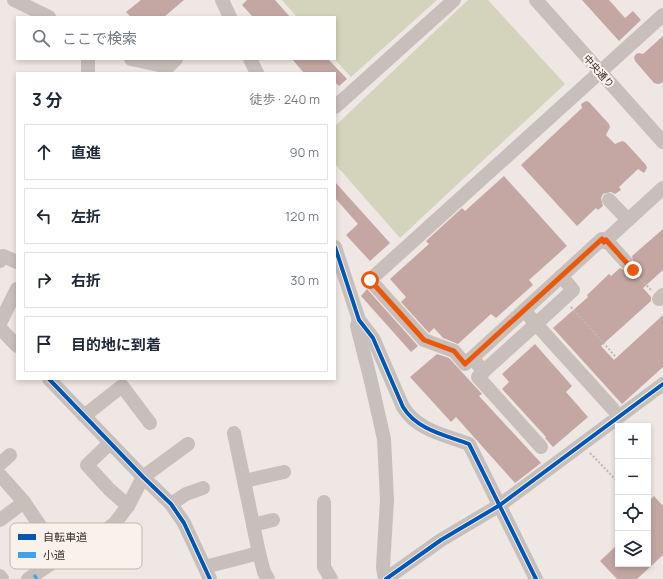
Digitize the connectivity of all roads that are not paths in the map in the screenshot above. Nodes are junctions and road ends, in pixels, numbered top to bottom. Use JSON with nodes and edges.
{"nodes":[{"id":1,"x":14,"y":0,"type":"edge"},
{"id":2,"x":222,"y":0,"type":"edge"},
{"id":3,"x":454,"y":0,"type":"edge"},
{"id":4,"x":536,"y":0,"type":"edge"},
{"id":5,"x":663,"y":14,"type":"edge"},
{"id":6,"x":47,"y":16,"type":"edge"},
{"id":7,"x":230,"y":16,"type":"edge"},
{"id":8,"x":88,"y":60,"type":"edge"},
{"id":9,"x":136,"y":60,"type":"edge"},
{"id":10,"x":175,"y":60,"type":"edge"},
{"id":11,"x":250,"y":60,"type":"edge"},
{"id":12,"x":88,"y":72,"type":"edge"},
{"id":13,"x":256,"y":72,"type":"edge"},
{"id":14,"x":600,"y":72,"type":"junction"},
{"id":15,"x":336,"y":106,"type":"edge"},
{"id":16,"x":663,"y":142,"type":"edge"},
{"id":17,"x":663,"y":188,"type":"edge"},
{"id":18,"x":609,"y":200,"type":"dead end"},
{"id":19,"x":628,"y":220,"type":"junction"},
{"id":20,"x":606,"y":240,"type":"junction"},
{"id":21,"x":336,"y":253,"type":"edge"},
{"id":22,"x":0,"y":262,"type":"edge"},
{"id":23,"x":16,"y":262,"type":"edge"},
{"id":24,"x":633,"y":269,"type":"road end"},
{"id":25,"x":561,"y":276,"type":"junction"},
{"id":26,"x":340,"y":278,"type":"edge"},
{"id":27,"x":16,"y":291,"type":"edge"},
{"id":28,"x":524,"y":310,"type":"junction"},
{"id":29,"x":359,"y":320,"type":"junction"},
{"id":30,"x":0,"y":323,"type":"edge"},
{"id":31,"x":536,"y":324,"type":"junction"},
{"id":32,"x":0,"y":328,"type":"edge"},
{"id":33,"x":16,"y":345,"type":"edge"},
{"id":34,"x":472,"y":358,"type":"junction"},
{"id":35,"x":484,"y":371,"type":"junction"},
{"id":36,"x":51,"y":380,"type":"edge"},
{"id":37,"x":663,"y":384,"type":"edge"},
{"id":38,"x":613,"y":409,"type":"dead end"},
{"id":39,"x":84,"y":416,"type":"junction"},
{"id":40,"x":150,"y":423,"type":"dead end"},
{"id":41,"x":234,"y":433,"type":"dead end"},
{"id":42,"x":110,"y":443,"type":"junction"},
{"id":43,"x":188,"y":444,"type":"dead end"},
{"id":44,"x":541,"y":447,"type":"dead end"},
{"id":45,"x":284,"y":472,"type":"dead end"},
{"id":46,"x":0,"y":475,"type":"edge"},
{"id":47,"x":143,"y":477,"type":"junction"},
{"id":48,"x":244,"y":481,"type":"junction"},
{"id":49,"x":203,"y":488,"type":"dead end"},
{"id":50,"x":24,"y":502,"type":"junction"},
{"id":51,"x":324,"y":502,"type":"dead end"},
{"id":52,"x":171,"y":504,"type":"junction"},
{"id":53,"x":500,"y":505,"type":"junction"},
{"id":54,"x":128,"y":506,"type":"junction"},
{"id":55,"x":0,"y":520,"type":"edge"},
{"id":56,"x":274,"y":520,"type":"dead end"},
{"id":57,"x":38,"y":523,"type":"edge"},
{"id":58,"x":115,"y":523,"type":"edge"},
{"id":59,"x":253,"y":525,"type":"junction"},
{"id":60,"x":259,"y":553,"type":"junction"},
{"id":61,"x":42,"y":569,"type":"edge"},
{"id":62,"x":208,"y":573,"type":"edge"},
{"id":63,"x":0,"y":576,"type":"edge"},
{"id":64,"x":532,"y":578,"type":"edge"},
{"id":65,"x":2,"y":579,"type":"edge"},
{"id":66,"x":28,"y":579,"type":"edge"},
{"id":67,"x":268,"y":579,"type":"edge"},
{"id":68,"x":331,"y":579,"type":"edge"},
{"id":69,"x":385,"y":579,"type":"edge"}],
"edges":[{"from":1,"to":6,"type":"street"},
{"from":2,"to":7,"type":"street"},
{"from":3,"to":15,"type":"street"},
{"from":4,"to":14,"type":"street","name":"中央通り"},
{"from":5,"to":14,"type":"street"},
{"from":8,"to":12,"type":"street"},
{"from":9,"to":10,"type":"street"},
{"from":11,"to":13,"type":"street"},
{"from":14,"to":16,"type":"street","name":"中央通り"},
{"from":14,"to":34,"type":"street"},
{"from":17,"to":19,"type":"street"},
{"from":18,"to":19,"type":"street"},
{"from":19,"to":20,"type":"street"},
{"from":20,"to":24,"type":"street"},
{"from":20,"to":25,"type":"street"},
{"from":21,"to":26,"type":"street"},
{"from":22,"to":23,"type":"street"},
{"from":25,"to":28,"type":"street"},
{"from":25,"to":31,"type":"street"},
{"from":26,"to":29,"type":"street"},
{"from":27,"to":30,"type":"street"},
{"from":28,"to":31,"type":"street"},
{"from":28,"to":34,"type":"street"},
{"from":29,"to":53,"type":"street"},
{"from":29,"to":69,"type":"street"},
{"from":31,"to":35,"type":"street"},
{"from":31,"to":38,"type":"street"},
{"from":32,"to":33,"type":"street"},
{"from":34,"to":35,"type":"street"},
{"from":35,"to":44,"type":"street"},
{"from":36,"to":39,"type":"street"},
{"from":37,"to":53,"type":"street"},
{"from":39,"to":40,"type":"street"},
{"from":39,"to":42,"type":"street"},
{"from":41,"to":48,"type":"street"},
{"from":42,"to":47,"type":"street"},
{"from":42,"to":54,"type":"street"},
{"from":43,"to":47,"type":"street"},
{"from":45,"to":48,"type":"street"},
{"from":46,"to":50,"type":"street"},
{"from":47,"to":52,"type":"street"},
{"from":47,"to":54,"type":"street"},
{"from":48,"to":59,"type":"street"},
{"from":49,"to":52,"type":"street"},
{"from":50,"to":55,"type":"street"},
{"from":50,"to":57,"type":"street"},
{"from":51,"to":68,"type":"street"},
{"from":52,"to":62,"type":"street"},
{"from":53,"to":64,"type":"street"},
{"from":53,"to":69,"type":"street"},
{"from":54,"to":58,"type":"street"},
{"from":56,"to":59,"type":"street"},
{"from":59,"to":60,"type":"street"},
{"from":60,"to":62,"type":"street"},
{"from":60,"to":67,"type":"street"},
{"from":61,"to":66,"type":"street"},
{"from":63,"to":65,"type":"street"}]}
